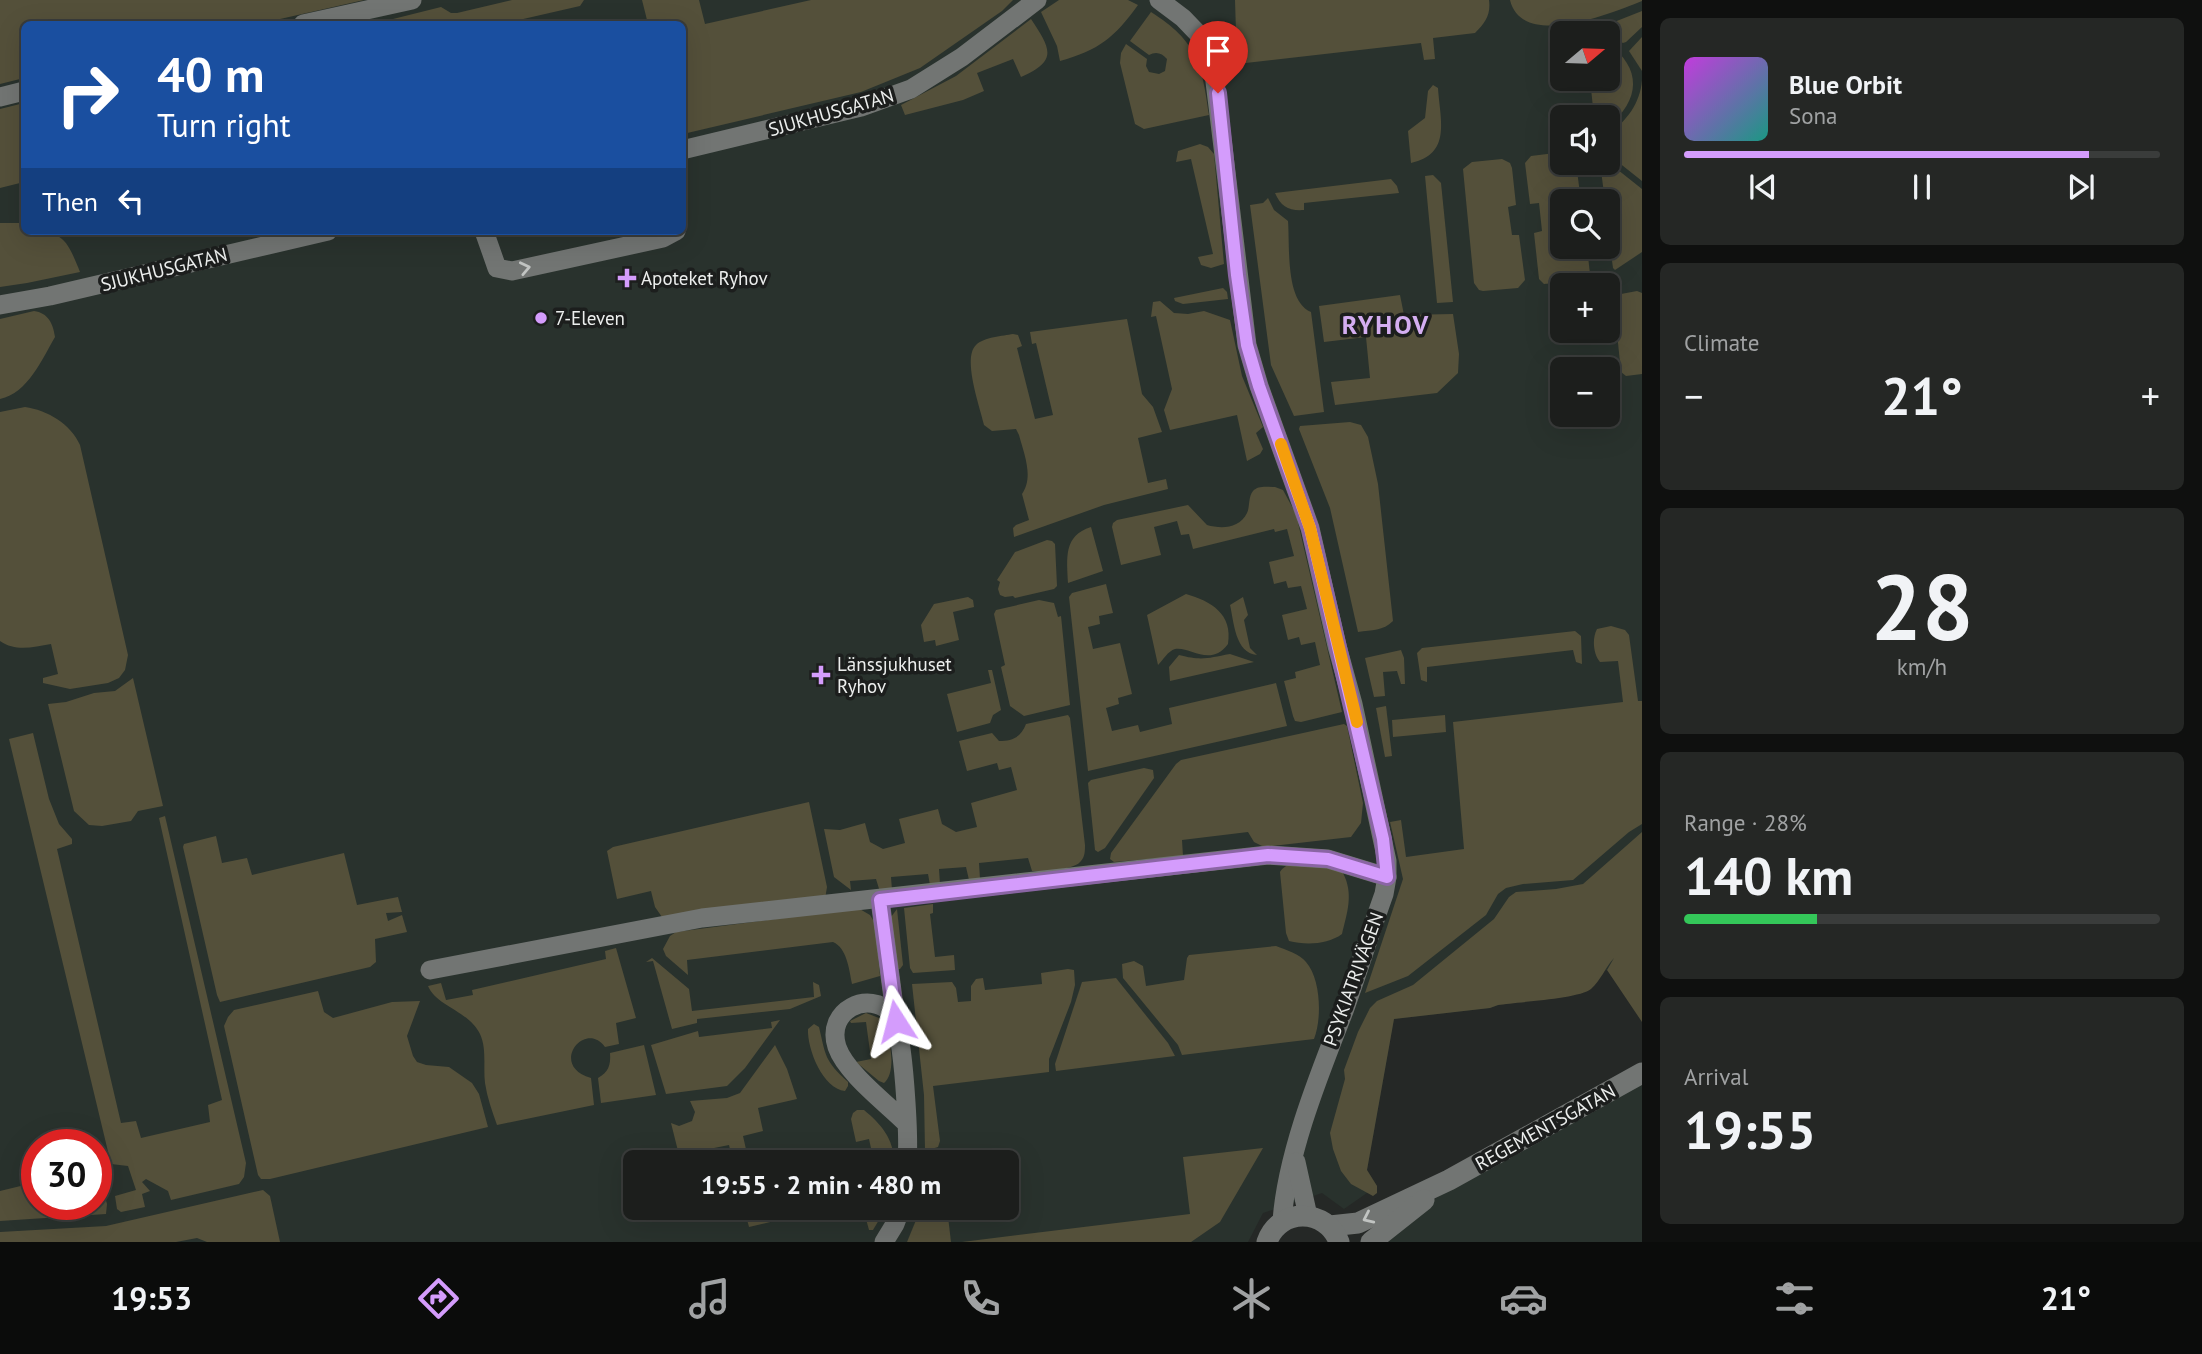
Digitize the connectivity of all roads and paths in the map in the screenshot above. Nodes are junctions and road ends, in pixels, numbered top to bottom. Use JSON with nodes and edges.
{"nodes":[{"id":1,"x":412,"y":0,"type":"edge"},
{"id":2,"x":1037,"y":0,"type":"edge"},
{"id":3,"x":1159,"y":0,"type":"edge"},
{"id":4,"x":317,"y":21,"type":"edge"},
{"id":5,"x":21,"y":92,"type":"edge"},
{"id":6,"x":0,"y":97,"type":"edge"},
{"id":7,"x":686,"y":149,"type":"edge"},
{"id":8,"x":311,"y":235,"type":"edge"},
{"id":9,"x":485,"y":235,"type":"edge"},
{"id":10,"x":669,"y":235,"type":"edge"},
{"id":11,"x":0,"y":305,"type":"edge"},
{"id":12,"x":1387,"y":877,"type":"junction"},
{"id":13,"x":880,"y":900,"type":"junction"},
{"id":14,"x":430,"y":970,"type":"dead end"},
{"id":15,"x":896,"y":1021,"type":"junction"},
{"id":16,"x":1642,"y":1073,"type":"edge"},
{"id":17,"x":905,"y":1122,"type":"junction"},
{"id":18,"x":908,"y":1150,"type":"edge"},
{"id":19,"x":1295,"y":1158,"type":"junction"},
{"id":20,"x":1449,"y":1180,"type":"junction"},
{"id":21,"x":1308,"y":1216,"type":"junction"},
{"id":22,"x":896,"y":1220,"type":"edge"},
{"id":23,"x":1282,"y":1222,"type":"junction"},
{"id":24,"x":1334,"y":1234,"type":"edge"},
{"id":25,"x":884,"y":1242,"type":"edge"},
{"id":26,"x":1267,"y":1242,"type":"edge"},
{"id":27,"x":1371,"y":1242,"type":"edge"}],
"edges":[{"from":1,"to":4,"type":"street"},
{"from":2,"to":7,"type":"street","name":"SJUKHUSGATAN"},
{"from":3,"to":12,"type":"street","name":"PSYKIATRIVÄGEN"},
{"from":5,"to":6,"type":"street"},
{"from":8,"to":11,"type":"street","name":"SJUKHUSGATAN"},
{"from":9,"to":10,"type":"street","one_way":true},
{"from":12,"to":13,"type":"street"},
{"from":12,"to":19,"type":"street","name":"PSYKIATRIVÄGEN"},
{"from":13,"to":14,"type":"street"},
{"from":13,"to":15,"type":"street"},
{"from":15,"to":17,"type":"street"},
{"from":15,"to":17,"type":"street"},
{"from":16,"to":20,"type":"street","name":"REGEMENTSGATAN"},
{"from":17,"to":18,"type":"street"},
{"from":19,"to":21,"type":"street","name":"PSYKIATRIVÄGEN"},
{"from":19,"to":23,"type":"street","name":"PSYKIATRIVÄGEN"},
{"from":20,"to":24,"type":"street","name":"REGEMENTSGATAN","one_way":true},
{"from":20,"to":27,"type":"street","name":"REGEMENTSGATAN"},
{"from":21,"to":23,"type":"street"},
{"from":21,"to":24,"type":"street"},
{"from":22,"to":25,"type":"street"},
{"from":23,"to":26,"type":"street"}]}
